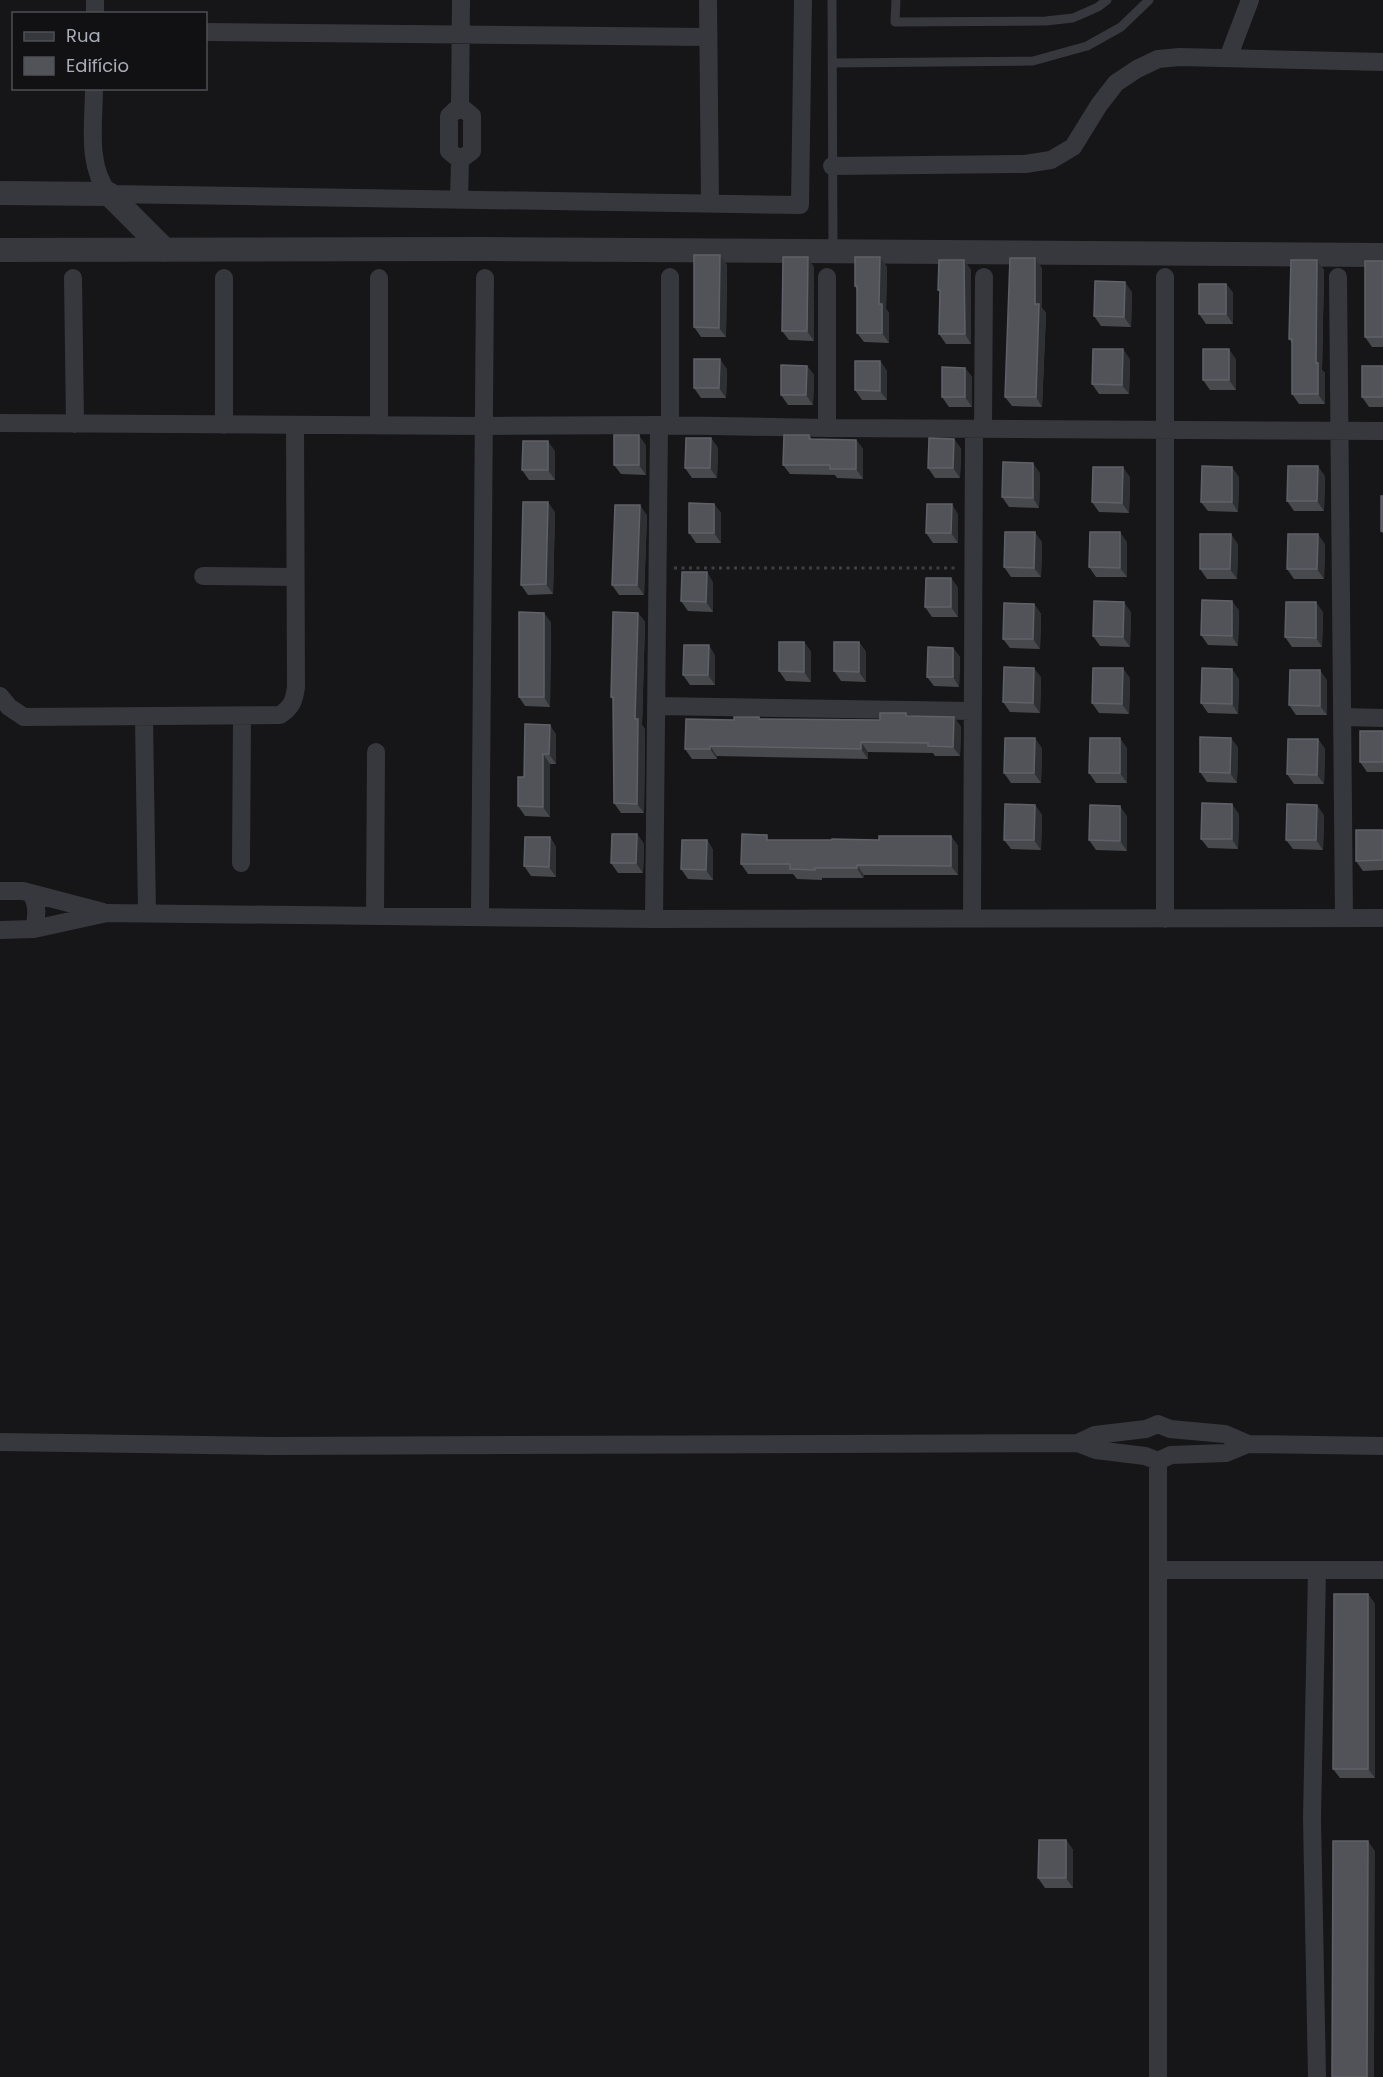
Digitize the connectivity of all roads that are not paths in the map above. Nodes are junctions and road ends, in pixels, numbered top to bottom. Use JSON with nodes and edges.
{"nodes":[{"id":1,"x":461,"y":0,"type":"edge"},
{"id":2,"x":708,"y":0,"type":"edge"},
{"id":3,"x":803,"y":0,"type":"edge"},
{"id":4,"x":832,"y":0,"type":"edge"},
{"id":5,"x":896,"y":0,"type":"edge"},
{"id":6,"x":1107,"y":0,"type":"edge"},
{"id":7,"x":1149,"y":0,"type":"edge"},
{"id":8,"x":1250,"y":0,"type":"edge"},
{"id":9,"x":207,"y":32,"type":"edge"},
{"id":10,"x":461,"y":34,"type":"junction"},
{"id":11,"x":707,"y":36,"type":"junction"},
{"id":12,"x":1228,"y":58,"type":"junction"},
{"id":13,"x":1383,"y":62,"type":"edge"},
{"id":14,"x":833,"y":63,"type":"junction"},
{"id":15,"x":94,"y":90,"type":"edge"},
{"id":16,"x":832,"y":166,"type":"junction"},
{"id":17,"x":0,"y":193,"type":"edge"},
{"id":18,"x":109,"y":194,"type":"junction"},
{"id":19,"x":459,"y":200,"type":"junction"},
{"id":20,"x":710,"y":204,"type":"junction"},
{"id":21,"x":0,"y":250,"type":"edge"},
{"id":22,"x":165,"y":250,"type":"junction"},
{"id":23,"x":833,"y":252,"type":"junction"},
{"id":24,"x":1383,"y":255,"type":"edge"},
{"id":25,"x":670,"y":277,"type":"dead end"},
{"id":26,"x":827,"y":277,"type":"dead end"},
{"id":27,"x":984,"y":277,"type":"dead end"},
{"id":28,"x":1164,"y":277,"type":"dead end"},
{"id":29,"x":1338,"y":277,"type":"dead end"},
{"id":30,"x":73,"y":278,"type":"dead end"},
{"id":31,"x":224,"y":278,"type":"dead end"},
{"id":32,"x":379,"y":278,"type":"dead end"},
{"id":33,"x":484,"y":278,"type":"dead end"},
{"id":34,"x":0,"y":423,"type":"edge"},
{"id":35,"x":75,"y":424,"type":"junction"},
{"id":36,"x":224,"y":425,"type":"junction"},
{"id":37,"x":295,"y":425,"type":"junction"},
{"id":38,"x":664,"y":425,"type":"junction"},
{"id":39,"x":379,"y":426,"type":"junction"},
{"id":40,"x":485,"y":426,"type":"junction"},
{"id":41,"x":827,"y":428,"type":"junction"},
{"id":42,"x":979,"y":429,"type":"junction"},
{"id":43,"x":1164,"y":429,"type":"junction"},
{"id":44,"x":1383,"y":431,"type":"edge"},
{"id":45,"x":1340,"y":432,"type":"junction"},
{"id":46,"x":203,"y":576,"type":"dead end"},
{"id":47,"x":295,"y":577,"type":"junction"},
{"id":48,"x":0,"y":696,"type":"edge"},
{"id":49,"x":656,"y":706,"type":"junction"},
{"id":50,"x":973,"y":711,"type":"junction"},
{"id":51,"x":242,"y":716,"type":"junction"},
{"id":52,"x":144,"y":717,"type":"junction"},
{"id":53,"x":1342,"y":717,"type":"junction"},
{"id":54,"x":1383,"y":718,"type":"edge"},
{"id":55,"x":376,"y":752,"type":"dead end"},
{"id":56,"x":241,"y":863,"type":"dead end"},
{"id":57,"x":0,"y":891,"type":"edge"},
{"id":58,"x":31,"y":893,"type":"junction"},
{"id":59,"x":107,"y":913,"type":"junction"},
{"id":60,"x":147,"y":913,"type":"junction"},
{"id":61,"x":375,"y":916,"type":"junction"},
{"id":62,"x":480,"y":918,"type":"junction"},
{"id":63,"x":972,"y":918,"type":"junction"},
{"id":64,"x":1344,"y":918,"type":"junction"},
{"id":65,"x":1383,"y":918,"type":"edge"},
{"id":66,"x":654,"y":919,"type":"junction"},
{"id":67,"x":1165,"y":919,"type":"junction"},
{"id":68,"x":34,"y":929,"type":"junction"},
{"id":69,"x":0,"y":930,"type":"edge"},
{"id":70,"x":1146,"y":1429,"type":"junction"},
{"id":71,"x":1170,"y":1429,"type":"junction"},
{"id":72,"x":0,"y":1442,"type":"edge"},
{"id":73,"x":1078,"y":1443,"type":"junction"},
{"id":74,"x":1248,"y":1444,"type":"junction"},
{"id":75,"x":1383,"y":1446,"type":"edge"},
{"id":76,"x":1158,"y":1457,"type":"junction"},
{"id":77,"x":1158,"y":1570,"type":"junction"},
{"id":78,"x":1383,"y":1570,"type":"edge"},
{"id":79,"x":1317,"y":1571,"type":"junction"},
{"id":80,"x":1158,"y":2077,"type":"edge"},
{"id":81,"x":1317,"y":2077,"type":"edge"}],
"edges":[{"from":1,"to":10,"type":"street"},
{"from":2,"to":11,"type":"street"},
{"from":3,"to":20,"type":"street"},
{"from":4,"to":14,"type":"lane"},
{"from":5,"to":6,"type":"lane"},
{"from":7,"to":14,"type":"lane"},
{"from":8,"to":12,"type":"street"},
{"from":9,"to":10,"type":"street"},
{"from":10,"to":11,"type":"street"},
{"from":10,"to":19,"type":"street"},
{"from":11,"to":20,"type":"street"},
{"from":12,"to":13,"type":"street"},
{"from":12,"to":16,"type":"street"},
{"from":14,"to":16,"type":"lane"},
{"from":15,"to":18,"type":"street"},
{"from":16,"to":23,"type":"lane"},
{"from":17,"to":18,"type":"street"},
{"from":18,"to":19,"type":"street"},
{"from":18,"to":22,"type":"street"},
{"from":19,"to":20,"type":"street"},
{"from":21,"to":22,"type":"street"},
{"from":22,"to":23,"type":"street"},
{"from":23,"to":24,"type":"street"},
{"from":25,"to":38,"type":"street"},
{"from":26,"to":41,"type":"street"},
{"from":27,"to":42,"type":"street"},
{"from":28,"to":43,"type":"street"},
{"from":29,"to":45,"type":"street"},
{"from":30,"to":35,"type":"street"},
{"from":31,"to":36,"type":"street"},
{"from":32,"to":39,"type":"street"},
{"from":33,"to":40,"type":"street"},
{"from":34,"to":35,"type":"street"},
{"from":35,"to":36,"type":"street"},
{"from":36,"to":37,"type":"street"},
{"from":37,"to":39,"type":"street"},
{"from":37,"to":47,"type":"street"},
{"from":38,"to":40,"type":"street"},
{"from":38,"to":41,"type":"street"},
{"from":38,"to":49,"type":"street"},
{"from":39,"to":40,"type":"street"},
{"from":40,"to":62,"type":"street"},
{"from":41,"to":42,"type":"street"},
{"from":42,"to":43,"type":"street"},
{"from":42,"to":50,"type":"street"},
{"from":43,"to":45,"type":"street"},
{"from":43,"to":67,"type":"street"},
{"from":44,"to":45,"type":"street"},
{"from":45,"to":53,"type":"street"},
{"from":46,"to":47,"type":"street"},
{"from":47,"to":51,"type":"street"},
{"from":48,"to":52,"type":"street"},
{"from":49,"to":50,"type":"street"},
{"from":49,"to":66,"type":"street"},
{"from":50,"to":63,"type":"street"},
{"from":51,"to":52,"type":"street"},
{"from":51,"to":56,"type":"street"},
{"from":52,"to":60,"type":"street"},
{"from":53,"to":54,"type":"street"},
{"from":53,"to":64,"type":"street"},
{"from":55,"to":61,"type":"street"},
{"from":57,"to":58,"type":"street"},
{"from":58,"to":59,"type":"street"},
{"from":58,"to":68,"type":"street"},
{"from":59,"to":60,"type":"street"},
{"from":59,"to":68,"type":"street"},
{"from":60,"to":61,"type":"street"},
{"from":61,"to":62,"type":"street"},
{"from":62,"to":66,"type":"street"},
{"from":63,"to":66,"type":"street"},
{"from":63,"to":67,"type":"street"},
{"from":64,"to":65,"type":"street"},
{"from":64,"to":67,"type":"street"},
{"from":68,"to":69,"type":"street"},
{"from":70,"to":71,"type":"street"},
{"from":70,"to":73,"type":"street"},
{"from":70,"to":76,"type":"street"},
{"from":71,"to":74,"type":"street"},
{"from":71,"to":76,"type":"street"},
{"from":72,"to":73,"type":"street"},
{"from":73,"to":76,"type":"street"},
{"from":74,"to":75,"type":"street"},
{"from":74,"to":76,"type":"street"},
{"from":76,"to":77,"type":"street"},
{"from":77,"to":79,"type":"street"},
{"from":77,"to":80,"type":"street"},
{"from":78,"to":79,"type":"street"},
{"from":79,"to":81,"type":"street"}]}
